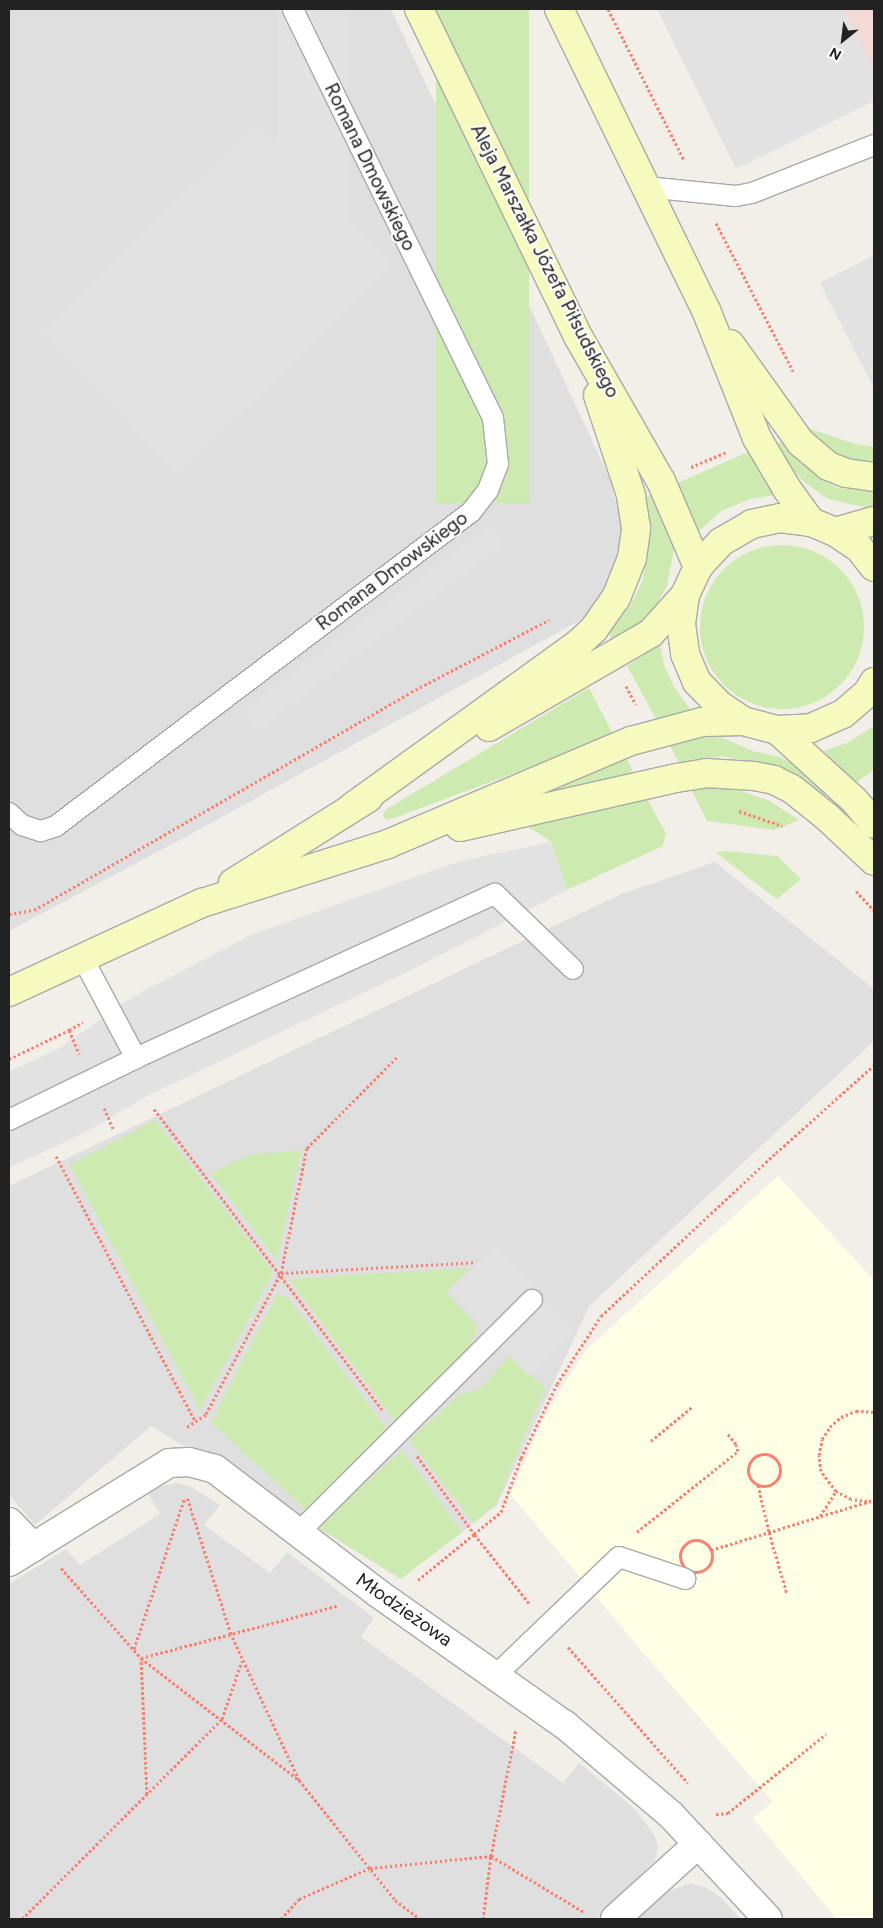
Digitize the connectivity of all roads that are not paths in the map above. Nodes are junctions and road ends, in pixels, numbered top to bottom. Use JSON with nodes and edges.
{"nodes":[{"id":1,"x":293,"y":9,"type":"edge"},
{"id":2,"x":419,"y":9,"type":"edge"},
{"id":3,"x":559,"y":9,"type":"edge"},
{"id":4,"x":874,"y":145,"type":"edge"},
{"id":5,"x":646,"y":187,"type":"junction"},
{"id":6,"x":706,"y":310,"type":"junction"},
{"id":7,"x":579,"y":338,"type":"junction"},
{"id":8,"x":874,"y":477,"type":"edge"},
{"id":9,"x":874,"y":521,"type":"edge"},
{"id":10,"x":823,"y":527,"type":"junction"},
{"id":11,"x":698,"y":567,"type":"junction"},
{"id":12,"x":874,"y":567,"type":"edge"},
{"id":13,"x":685,"y":595,"type":"junction"},
{"id":14,"x":874,"y":682,"type":"edge"},
{"id":15,"x":743,"y":721,"type":"junction"},
{"id":16,"x":777,"y":730,"type":"junction"},
{"id":17,"x":352,"y":807,"type":"junction"},
{"id":18,"x":9,"y":812,"type":"edge"},
{"id":19,"x":874,"y":824,"type":"edge"},
{"id":20,"x":388,"y":844,"type":"junction"},
{"id":21,"x":874,"y":861,"type":"edge"},
{"id":22,"x":202,"y":902,"type":"junction"},
{"id":23,"x":82,"y":957,"type":"junction"},
{"id":24,"x":573,"y":969,"type":"dead end"},
{"id":25,"x":9,"y":992,"type":"edge"},
{"id":26,"x":136,"y":1058,"type":"junction"},
{"id":27,"x":9,"y":1120,"type":"edge"},
{"id":28,"x":532,"y":1300,"type":"dead end"},
{"id":29,"x":9,"y":1522,"type":"edge"},
{"id":30,"x":299,"y":1532,"type":"junction"},
{"id":31,"x":36,"y":1545,"type":"junction"},
{"id":32,"x":9,"y":1562,"type":"edge"},
{"id":33,"x":685,"y":1579,"type":"dead end"},
{"id":34,"x":497,"y":1674,"type":"junction"},
{"id":35,"x":694,"y":1840,"type":"junction"},
{"id":36,"x":602,"y":1917,"type":"edge"},
{"id":37,"x":768,"y":1919,"type":"edge"}],
"edges":[{"from":1,"to":18,"type":"lane","name":"Romana Dmowskiego"},
{"from":2,"to":7,"type":"street","name":"Aleja Marszałka Józefa Piłsudskiego"},
{"from":3,"to":5,"type":"street"},
{"from":4,"to":5,"type":"lane"},
{"from":5,"to":6,"type":"street"},
{"from":6,"to":8,"type":"street"},
{"from":6,"to":10,"type":"street"},
{"from":7,"to":11,"type":"street","name":"Aleja Marszałka Józefa Piłsudskiego"},
{"from":7,"to":17,"type":"street"},
{"from":9,"to":10,"type":"street"},
{"from":10,"to":11,"type":"street"},
{"from":10,"to":12,"type":"street"},
{"from":11,"to":13,"type":"street"},
{"from":13,"to":15,"type":"street"},
{"from":13,"to":17,"type":"street"},
{"from":14,"to":16,"type":"street"},
{"from":15,"to":16,"type":"street"},
{"from":15,"to":20,"type":"street"},
{"from":16,"to":19,"type":"street"},
{"from":17,"to":22,"type":"street"},
{"from":20,"to":21,"type":"street"},
{"from":20,"to":22,"type":"street"},
{"from":22,"to":23,"type":"street"},
{"from":23,"to":25,"type":"street"},
{"from":23,"to":26,"type":"lane"},
{"from":24,"to":26,"type":"lane"},
{"from":26,"to":27,"type":"lane"},
{"from":28,"to":30,"type":"lane"},
{"from":29,"to":31,"type":"street"},
{"from":30,"to":31,"type":"street","name":"Młodzieżowa"},
{"from":30,"to":34,"type":"street","name":"Młodzieżowa"},
{"from":31,"to":32,"type":"street"},
{"from":33,"to":34,"type":"lane"},
{"from":34,"to":35,"type":"street","name":"Młodzieżowa"},
{"from":35,"to":36,"type":"street"},
{"from":35,"to":37,"type":"street","name":"Młodzieżowa"}]}
